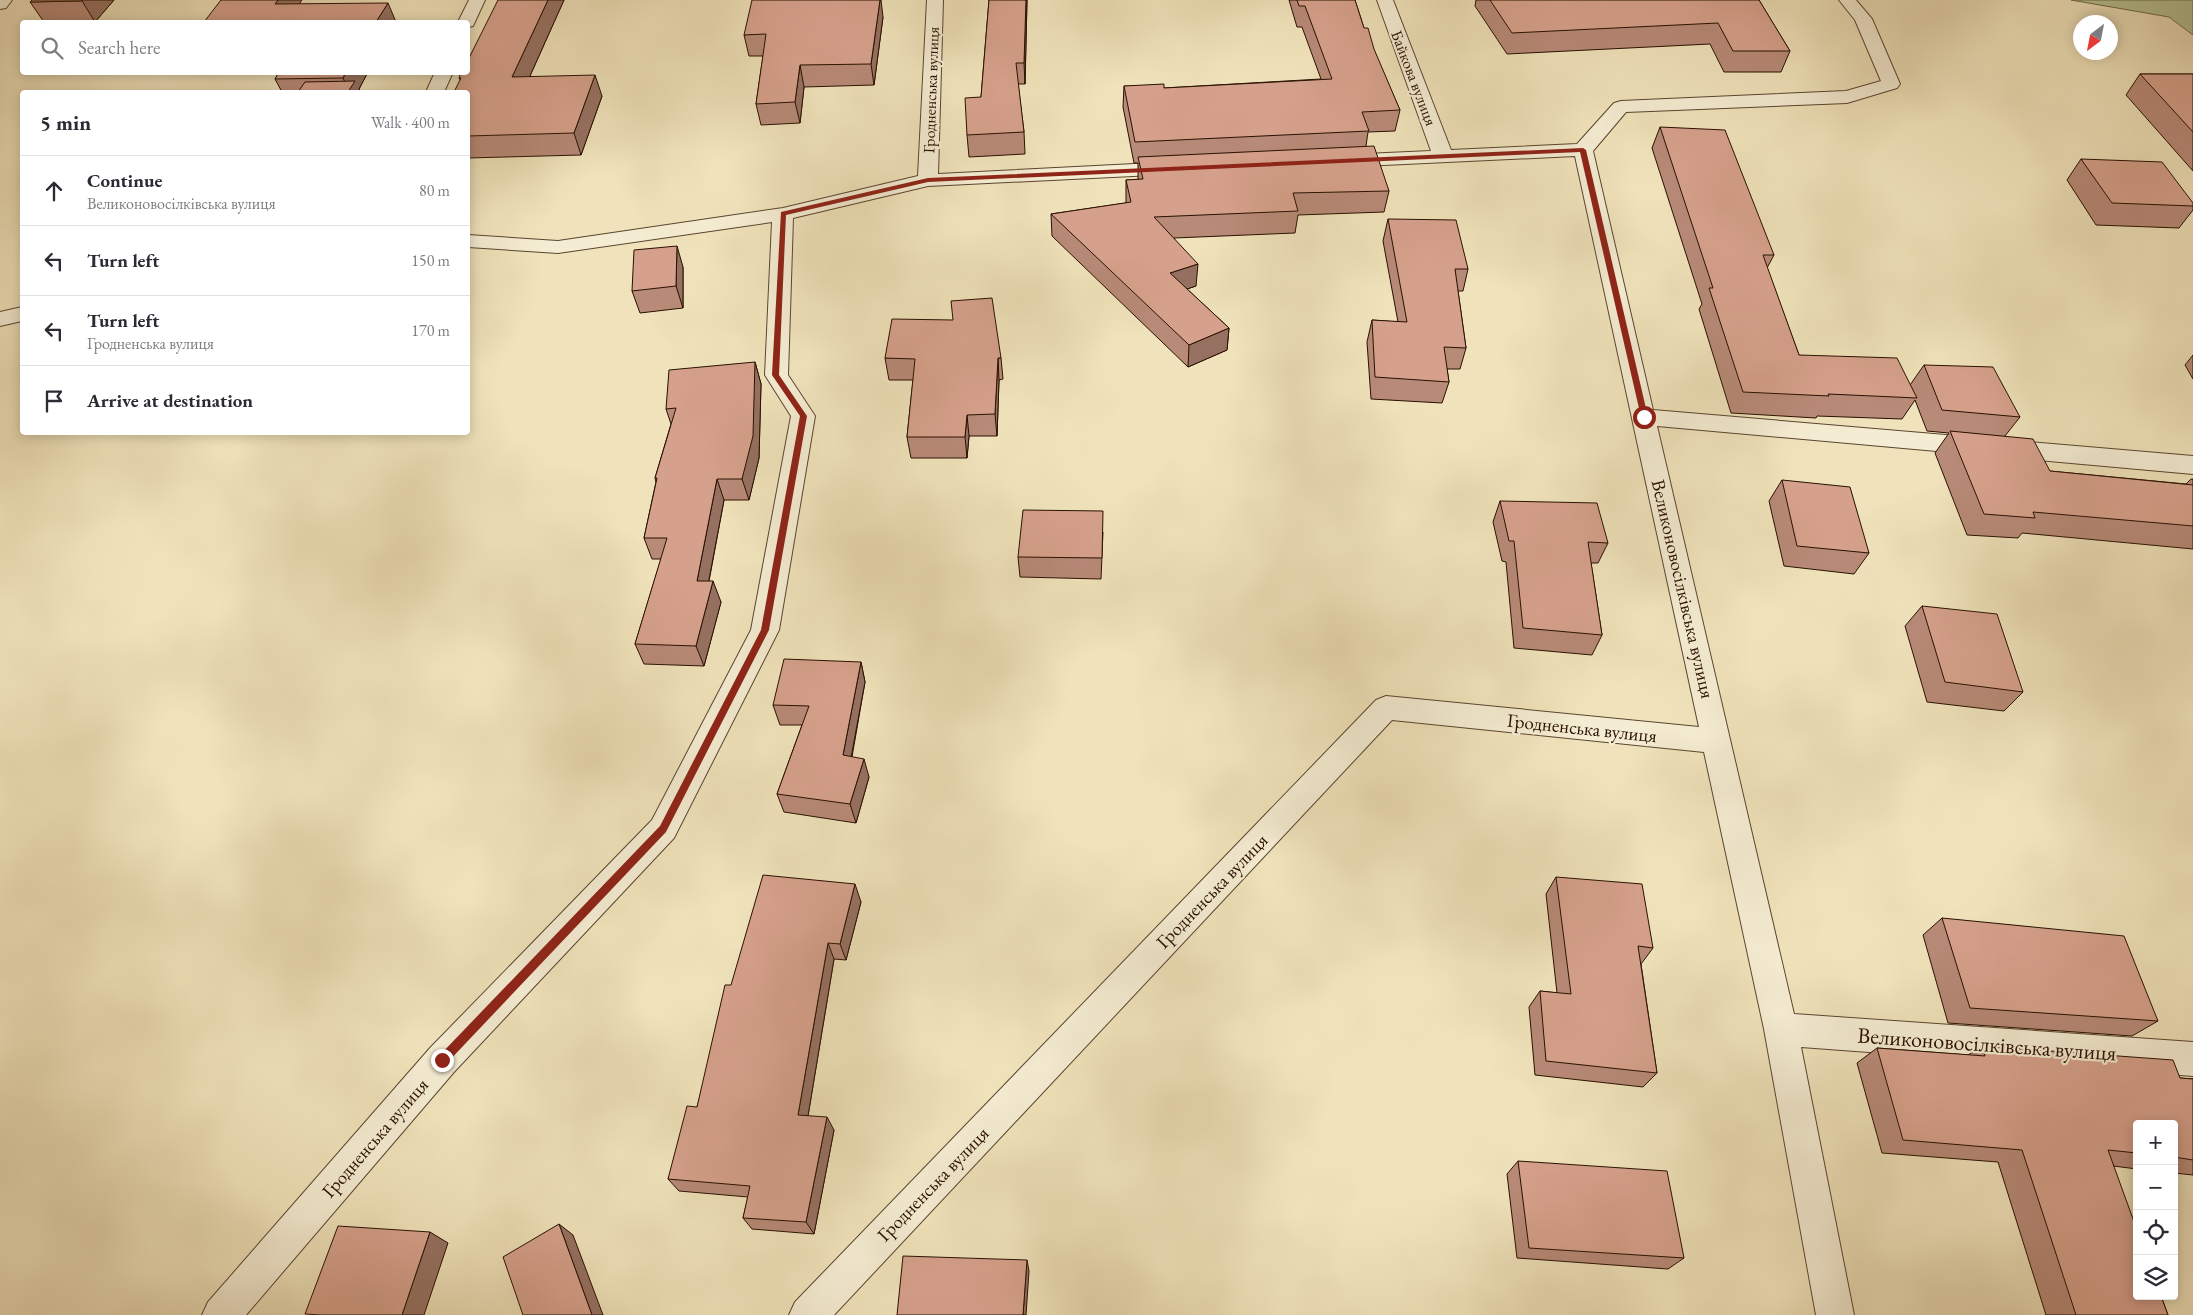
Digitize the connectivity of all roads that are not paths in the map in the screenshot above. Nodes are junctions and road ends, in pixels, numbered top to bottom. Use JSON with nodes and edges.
{"nodes":[{"id":1,"x":4,"y":0,"type":"edge"},
{"id":2,"x":477,"y":0,"type":"edge"},
{"id":3,"x":934,"y":0,"type":"edge"},
{"id":4,"x":1384,"y":0,"type":"edge"},
{"id":5,"x":1847,"y":0,"type":"edge"},
{"id":6,"x":0,"y":4,"type":"edge"},
{"id":7,"x":468,"y":20,"type":"edge"},
{"id":8,"x":443,"y":75,"type":"edge"},
{"id":9,"x":436,"y":90,"type":"edge"},
{"id":10,"x":1583,"y":150,"type":"junction"},
{"id":11,"x":1444,"y":156,"type":"junction"},
{"id":12,"x":1324,"y":161,"type":"edge"},
{"id":13,"x":1196,"y":167,"type":"edge"},
{"id":14,"x":928,"y":180,"type":"junction"},
{"id":15,"x":783,"y":214,"type":"junction"},
{"id":16,"x":470,"y":241,"type":"edge"},
{"id":17,"x":20,"y":314,"type":"edge"},
{"id":18,"x":0,"y":319,"type":"edge"},
{"id":19,"x":1644,"y":417,"type":"junction"},
{"id":20,"x":2193,"y":465,"type":"edge"},
{"id":21,"x":1717,"y":742,"type":"junction"},
{"id":22,"x":1781,"y":1029,"type":"junction"},
{"id":23,"x":2193,"y":1059,"type":"edge"},
{"id":24,"x":221,"y":1315,"type":"edge"},
{"id":25,"x":808,"y":1315,"type":"edge"},
{"id":26,"x":1835,"y":1315,"type":"edge"}],
"edges":[{"from":1,"to":6,"type":"street"},
{"from":2,"to":7,"type":"street"},
{"from":3,"to":14,"type":"street","name":"Гродненська вулиця"},
{"from":4,"to":11,"type":"street","name":"Байкова вулиця"},
{"from":5,"to":10,"type":"street"},
{"from":8,"to":9,"type":"street"},
{"from":10,"to":11,"type":"street"},
{"from":10,"to":19,"type":"street","name":"Великоновосілківська вулиця"},
{"from":11,"to":12,"type":"street"},
{"from":13,"to":14,"type":"street"},
{"from":14,"to":15,"type":"street"},
{"from":15,"to":16,"type":"street"},
{"from":15,"to":24,"type":"street","name":"Гродненська вулиця"},
{"from":17,"to":18,"type":"street"},
{"from":19,"to":20,"type":"street"},
{"from":19,"to":21,"type":"street","name":"Великоновосілківська вулиця"},
{"from":21,"to":22,"type":"street","name":"Великоновосілківська вулиця"},
{"from":21,"to":25,"type":"street","name":"Гродненська вулиця"},
{"from":22,"to":23,"type":"street","name":"Великоновосілківська вулиця"},
{"from":22,"to":26,"type":"street","name":"Великоновосілківська вулиця"}]}
